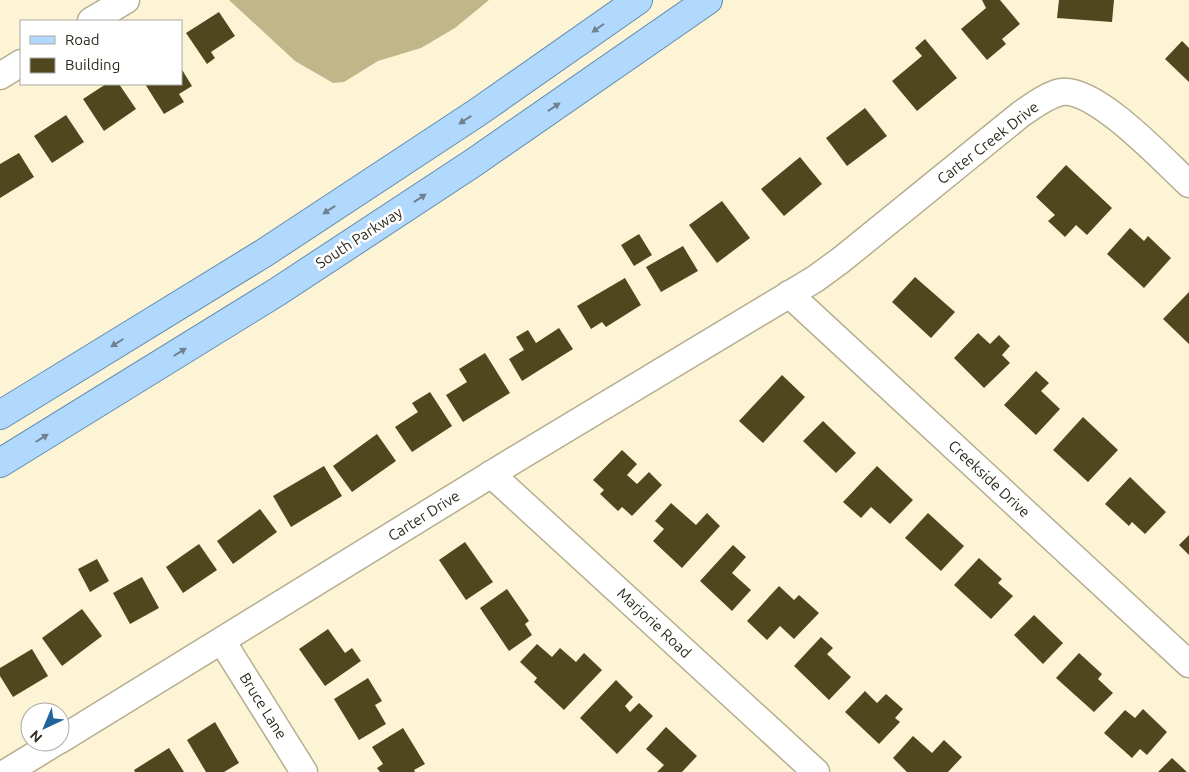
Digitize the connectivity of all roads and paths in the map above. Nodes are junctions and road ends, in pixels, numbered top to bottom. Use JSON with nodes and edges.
{"nodes":[{"id":1,"x":126,"y":0,"type":"edge"},
{"id":2,"x":638,"y":0,"type":"edge"},
{"id":3,"x":708,"y":0,"type":"edge"},
{"id":4,"x":92,"y":20,"type":"edge"},
{"id":5,"x":1189,"y":184,"type":"edge"},
{"id":6,"x":789,"y":294,"type":"junction"},
{"id":7,"x":0,"y":415,"type":"edge"},
{"id":8,"x":0,"y":463,"type":"edge"},
{"id":9,"x":491,"y":474,"type":"junction"},
{"id":10,"x":222,"y":641,"type":"junction"},
{"id":11,"x":1189,"y":664,"type":"edge"},
{"id":12,"x":70,"y":734,"type":"edge"},
{"id":13,"x":40,"y":752,"type":"edge"},
{"id":14,"x":7,"y":772,"type":"edge"},
{"id":15,"x":304,"y":772,"type":"edge"},
{"id":16,"x":816,"y":772,"type":"edge"}],
"edges":[{"from":1,"to":4,"type":"street"},
{"from":2,"to":7,"type":"main road","one_way":true},
{"from":8,"to":3,"type":"main road","name":"South Parkway","one_way":true},
{"from":5,"to":6,"type":"street","name":"Carter Creek Drive"},
{"from":6,"to":9,"type":"street","name":"Carter Drive"},
{"from":6,"to":11,"type":"street","name":"Creekside Drive"},
{"from":9,"to":10,"type":"street","name":"Carter Drive"},
{"from":9,"to":16,"type":"street","name":"Marjorie Road"},
{"from":10,"to":12,"type":"street","name":"Carter Drive"},
{"from":10,"to":15,"type":"street","name":"Bruce Lane"},
{"from":13,"to":14,"type":"street"}]}
